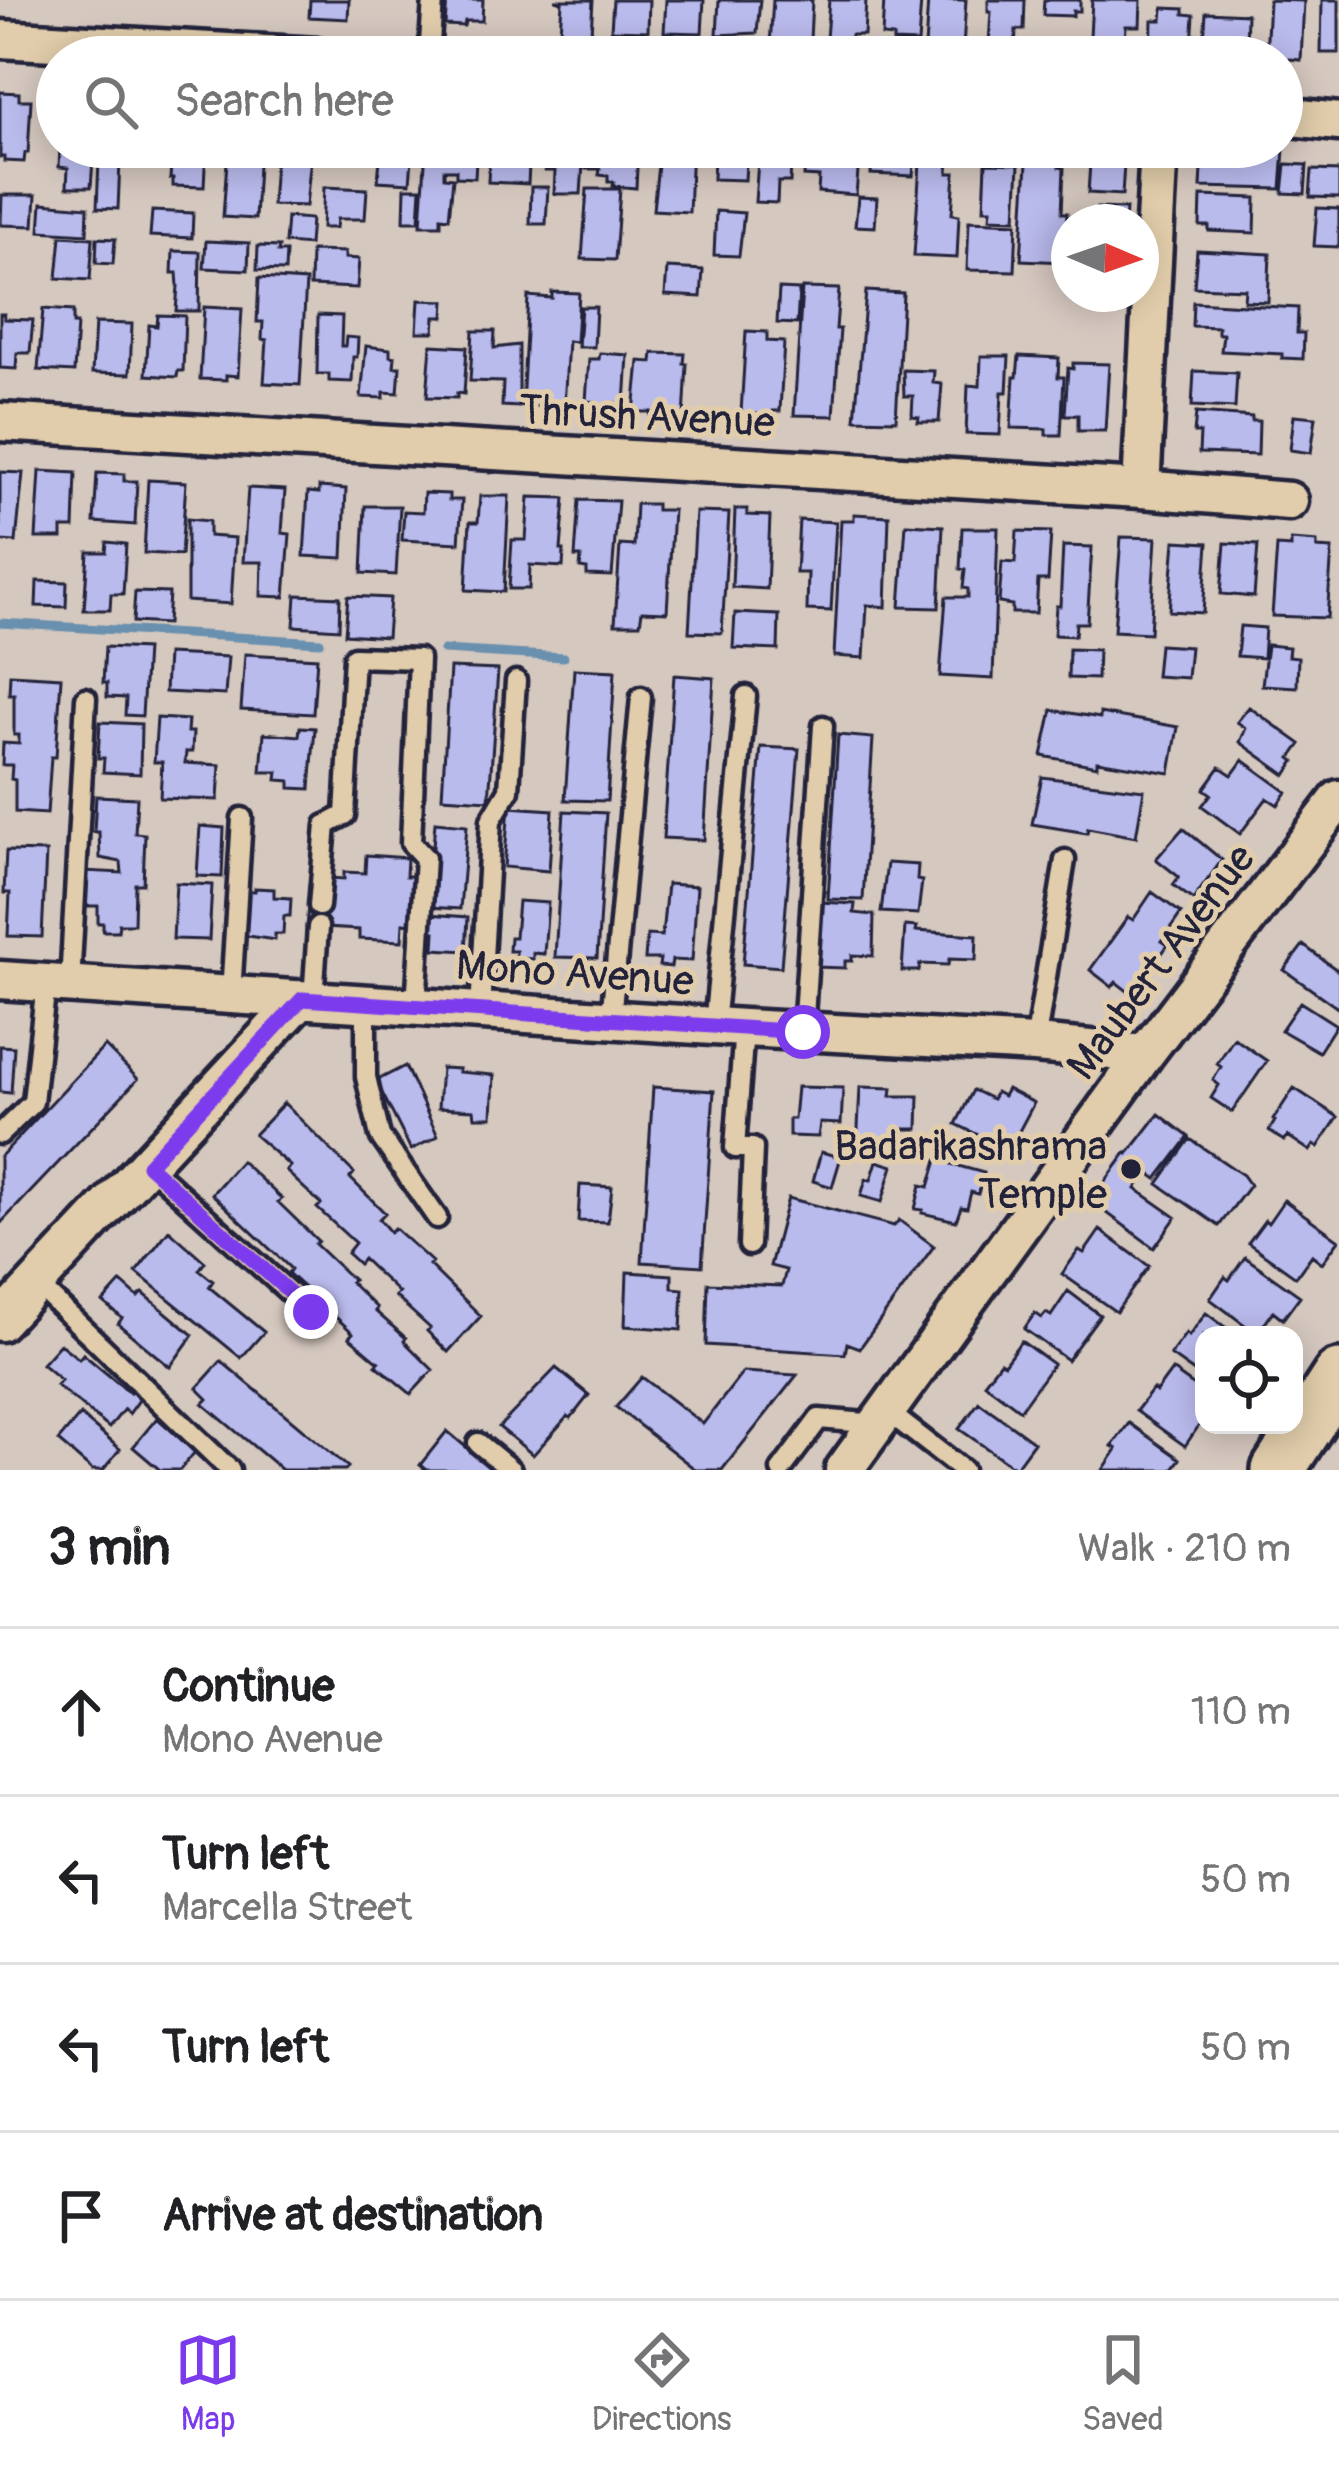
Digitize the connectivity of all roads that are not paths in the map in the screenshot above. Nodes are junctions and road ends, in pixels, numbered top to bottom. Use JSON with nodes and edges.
{"nodes":[{"id":1,"x":433,"y":0,"type":"edge"},
{"id":2,"x":430,"y":36,"type":"edge"},
{"id":3,"x":0,"y":39,"type":"edge"},
{"id":4,"x":36,"y":41,"type":"edge"},
{"id":5,"x":1303,"y":118,"type":"edge"},
{"id":6,"x":1339,"y":122,"type":"edge"},
{"id":7,"x":1158,"y":168,"type":"edge"},
{"id":8,"x":0,"y":422,"type":"edge"},
{"id":9,"x":1141,"y":489,"type":"junction"},
{"id":10,"x":1289,"y":500,"type":"dead end"},
{"id":11,"x":516,"y":681,"type":"dead end"},
{"id":12,"x":746,"y":695,"type":"dead end"},
{"id":13,"x":641,"y":697,"type":"dead end"},
{"id":14,"x":86,"y":698,"type":"dead end"},
{"id":15,"x":823,"y":727,"type":"dead end"},
{"id":16,"x":1339,"y":799,"type":"edge"},
{"id":17,"x":242,"y":818,"type":"dead end"},
{"id":18,"x":1065,"y":860,"type":"dead end"},
{"id":19,"x":319,"y":906,"type":"dead end"},
{"id":20,"x":318,"y":928,"type":"dead end"},
{"id":21,"x":0,"y":980,"type":"edge"},
{"id":22,"x":58,"y":984,"type":"junction"},
{"id":23,"x":231,"y":994,"type":"junction"},
{"id":24,"x":307,"y":999,"type":"junction"},
{"id":25,"x":365,"y":1003,"type":"junction"},
{"id":26,"x":416,"y":1006,"type":"junction"},
{"id":27,"x":480,"y":1010,"type":"junction"},
{"id":28,"x":611,"y":1019,"type":"junction"},
{"id":29,"x":729,"y":1027,"type":"junction"},
{"id":30,"x":803,"y":1032,"type":"junction"},
{"id":31,"x":1035,"y":1044,"type":"junction"},
{"id":32,"x":1145,"y":1054,"type":"junction"},
{"id":33,"x":32,"y":1102,"type":"junction"},
{"id":34,"x":0,"y":1110,"type":"edge"},
{"id":35,"x":0,"y":1134,"type":"edge"},
{"id":36,"x":148,"y":1165,"type":"junction"},
{"id":37,"x":437,"y":1218,"type":"dead end"},
{"id":38,"x":749,"y":1245,"type":"dead end"},
{"id":39,"x":37,"y":1283,"type":"junction"},
{"id":40,"x":311,"y":1312,"type":"dead end"},
{"id":41,"x":0,"y":1322,"type":"edge"},
{"id":42,"x":1339,"y":1376,"type":"edge"},
{"id":43,"x":882,"y":1417,"type":"junction"},
{"id":44,"x":478,"y":1443,"type":"dead end"},
{"id":45,"x":230,"y":1470,"type":"edge"},
{"id":46,"x":511,"y":1470,"type":"edge"},
{"id":47,"x":781,"y":1470,"type":"edge"},
{"id":48,"x":844,"y":1470,"type":"edge"},
{"id":49,"x":963,"y":1470,"type":"edge"},
{"id":50,"x":1278,"y":1470,"type":"edge"}],
"edges":[{"from":1,"to":2,"type":"lane"},
{"from":3,"to":4,"type":"street"},
{"from":5,"to":6,"type":"street"},
{"from":7,"to":9,"type":"street"},
{"from":8,"to":9,"type":"street","name":"Thrush Avenue"},
{"from":9,"to":10,"type":"street","name":"Thrush Avenue"},
{"from":11,"to":27,"type":"lane"},
{"from":12,"to":29,"type":"lane"},
{"from":13,"to":28,"type":"lane"},
{"from":14,"to":22,"type":"lane"},
{"from":15,"to":30,"type":"lane"},
{"from":16,"to":32,"type":"street","name":"Maubert Avenue"},
{"from":17,"to":23,"type":"lane"},
{"from":18,"to":31,"type":"lane"},
{"from":19,"to":26,"type":"lane"},
{"from":20,"to":24,"type":"lane"},
{"from":21,"to":22,"type":"street","name":"Mono Avenue"},
{"from":22,"to":23,"type":"street","name":"Mono Avenue"},
{"from":22,"to":33,"type":"lane"},
{"from":23,"to":24,"type":"street","name":"Mono Avenue"},
{"from":24,"to":25,"type":"street","name":"Mono Avenue"},
{"from":24,"to":36,"type":"street"},
{"from":25,"to":26,"type":"street","name":"Mono Avenue"},
{"from":25,"to":37,"type":"lane"},
{"from":26,"to":27,"type":"street","name":"Mono Avenue"},
{"from":27,"to":28,"type":"street","name":"Mono Avenue"},
{"from":28,"to":29,"type":"street","name":"Mono Avenue"},
{"from":29,"to":30,"type":"street","name":"Mono Avenue"},
{"from":29,"to":38,"type":"lane"},
{"from":30,"to":31,"type":"street","name":"Mono Avenue"},
{"from":31,"to":32,"type":"street","name":"Mono Avenue"},
{"from":32,"to":43,"type":"street","name":"Maubert Avenue"},
{"from":33,"to":34,"type":"lane"},
{"from":33,"to":35,"type":"lane"},
{"from":36,"to":39,"type":"street"},
{"from":36,"to":40,"type":"lane"},
{"from":39,"to":41,"type":"street"},
{"from":39,"to":45,"type":"lane"},
{"from":42,"to":50,"type":"street"},
{"from":43,"to":47,"type":"lane"},
{"from":43,"to":48,"type":"street","name":"Maubert Avenue"},
{"from":43,"to":49,"type":"lane"},
{"from":44,"to":46,"type":"lane"}]}
